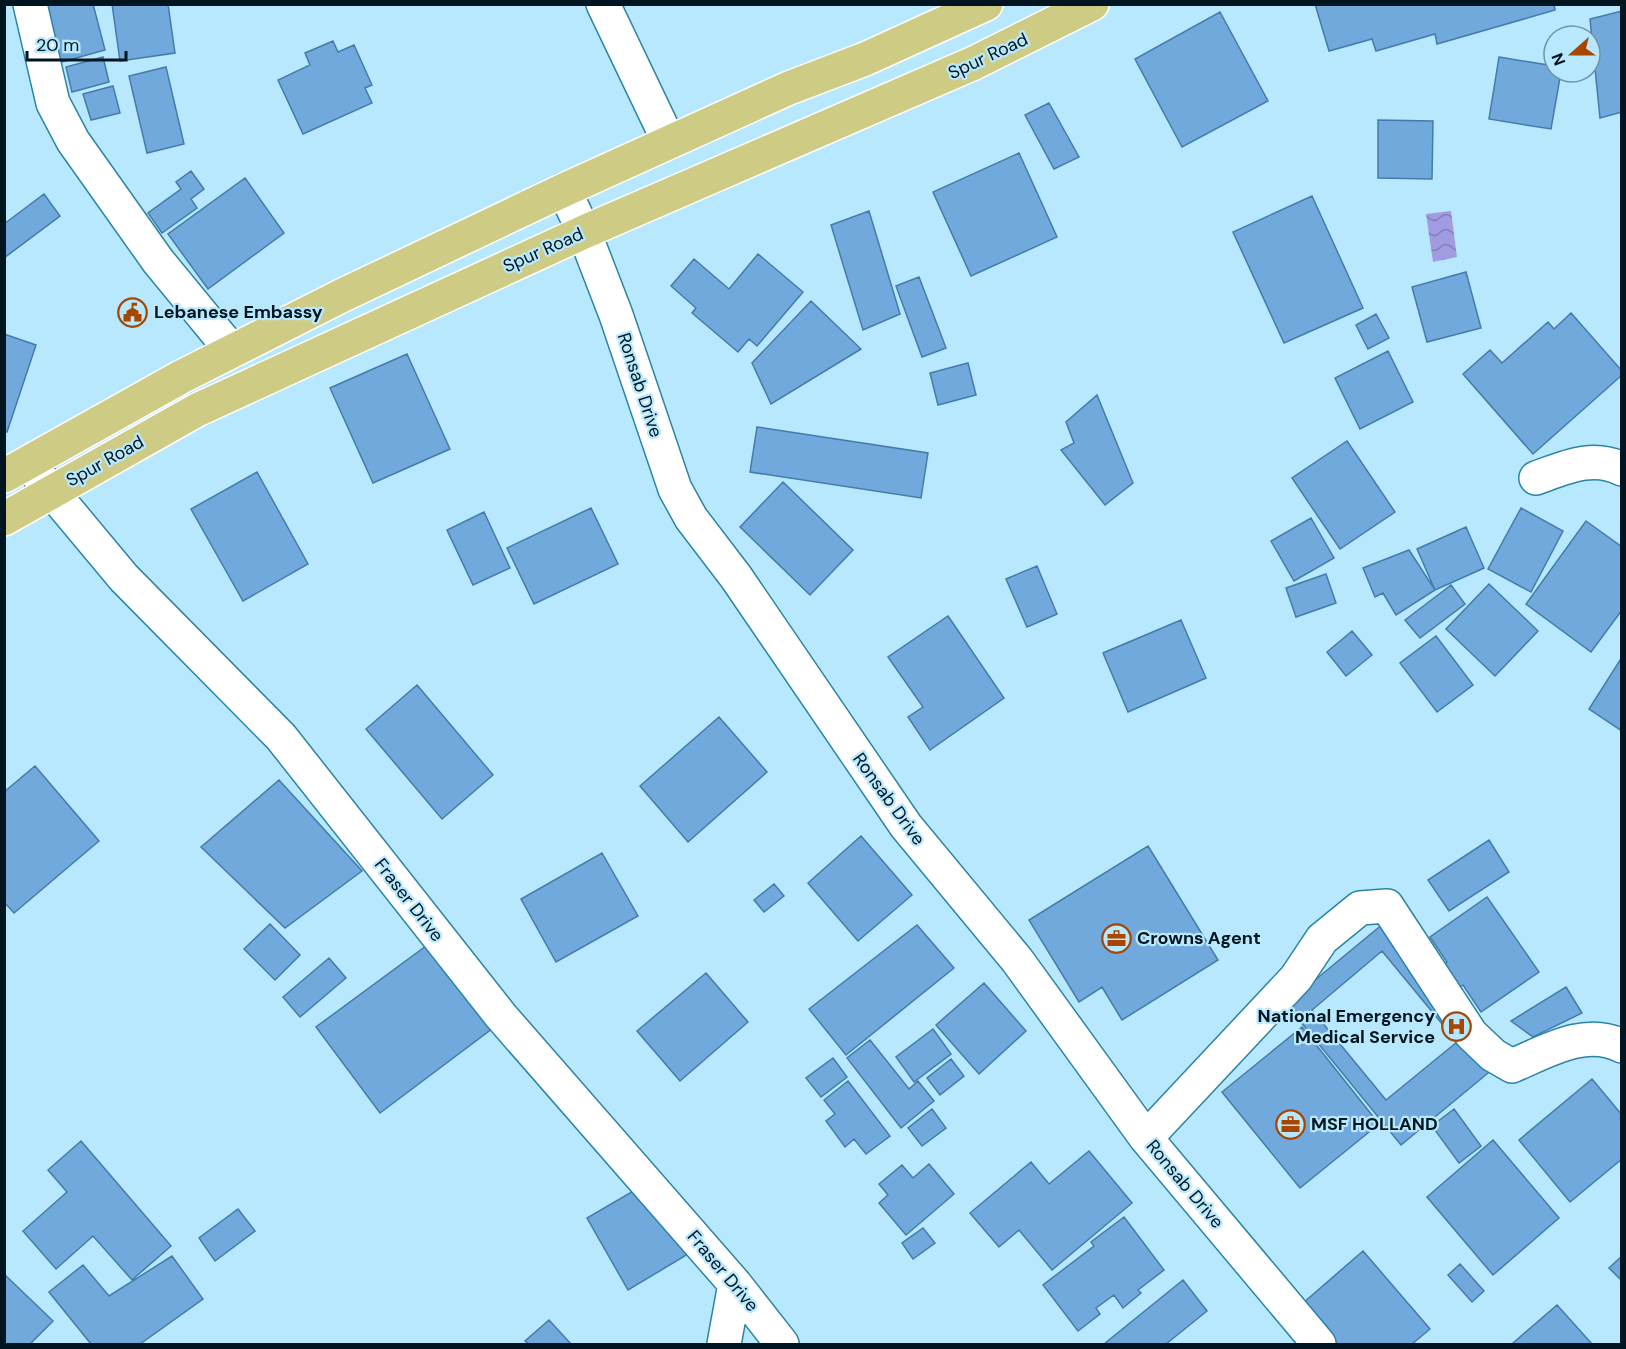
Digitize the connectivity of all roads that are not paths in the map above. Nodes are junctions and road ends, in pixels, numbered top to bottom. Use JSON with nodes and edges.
{"nodes":[{"id":1,"x":30,"y":4,"type":"edge"},
{"id":2,"x":603,"y":4,"type":"edge"},
{"id":3,"x":986,"y":4,"type":"edge"},
{"id":4,"x":1092,"y":4,"type":"edge"},
{"id":5,"x":789,"y":88,"type":"junction"},
{"id":6,"x":810,"y":135,"type":"junction"},
{"id":7,"x":669,"y":142,"type":"junction"},
{"id":8,"x":564,"y":190,"type":"junction"},
{"id":9,"x":584,"y":232,"type":"junction"},
{"id":10,"x":232,"y":351,"type":"junction"},
{"id":11,"x":181,"y":377,"type":"junction"},
{"id":12,"x":197,"y":410,"type":"junction"},
{"id":13,"x":16,"y":469,"type":"edge"},
{"id":14,"x":1622,"y":469,"type":"edge"},
{"id":15,"x":1536,"y":478,"type":"dead end"},
{"id":16,"x":51,"y":491,"type":"junction"},
{"id":17,"x":4,"y":519,"type":"edge"},
{"id":18,"x":1622,"y":1046,"type":"edge"},
{"id":19,"x":1146,"y":1137,"type":"junction"},
{"id":20,"x":735,"y":1284,"type":"junction"},
{"id":21,"x":724,"y":1344,"type":"edge"},
{"id":22,"x":782,"y":1344,"type":"edge"},
{"id":23,"x":1319,"y":1344,"type":"edge"}],
"edges":[{"from":1,"to":10,"type":"street"},
{"from":2,"to":7,"type":"street"},
{"from":3,"to":5,"type":"main road","name":"Spur Road"},
{"from":4,"to":6,"type":"main road","name":"Spur Road"},
{"from":5,"to":6,"type":"main road"},
{"from":5,"to":7,"type":"main road","name":"Spur Road"},
{"from":6,"to":9,"type":"main road","name":"Spur Road"},
{"from":7,"to":8,"type":"main road","name":"Spur Road"},
{"from":8,"to":9,"type":"street","name":"Ronsab Drive"},
{"from":8,"to":10,"type":"main road","name":"Spur Road"},
{"from":9,"to":12,"type":"main road","name":"Spur Road"},
{"from":9,"to":19,"type":"street","name":"Ronsab Drive"},
{"from":10,"to":11,"type":"main road","name":"Spur Road"},
{"from":11,"to":12,"type":"main road"},
{"from":11,"to":13,"type":"main road","name":"Spur Road"},
{"from":12,"to":16,"type":"main road","name":"Spur Road"},
{"from":13,"to":16,"type":"street","name":"Fraser Drive"},
{"from":14,"to":15,"type":"street"},
{"from":16,"to":17,"type":"main road","name":"Spur Road"},
{"from":16,"to":20,"type":"street","name":"Fraser Drive"},
{"from":18,"to":19,"type":"street"},
{"from":19,"to":23,"type":"street","name":"Ronsab Drive"},
{"from":20,"to":21,"type":"street"},
{"from":20,"to":22,"type":"street","name":"Fraser Drive"}]}
